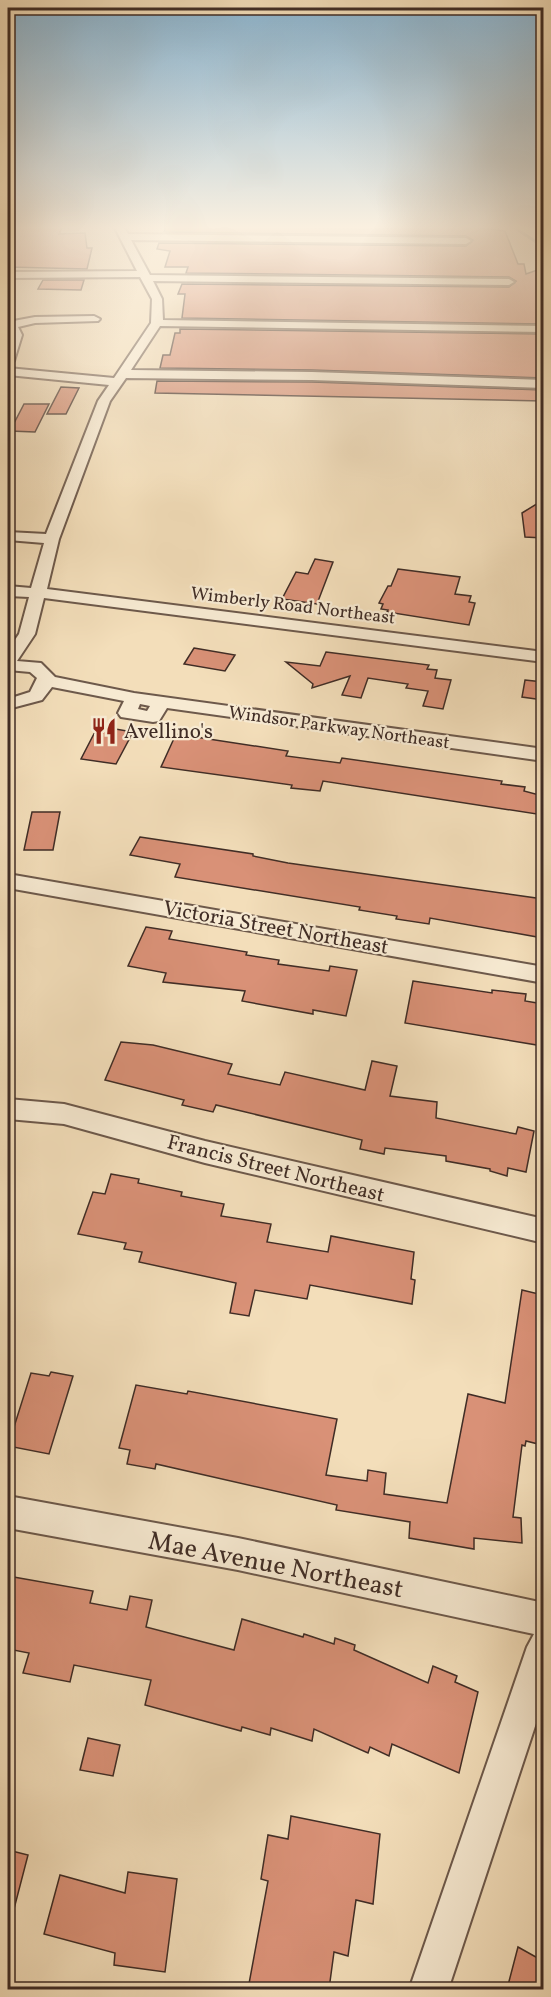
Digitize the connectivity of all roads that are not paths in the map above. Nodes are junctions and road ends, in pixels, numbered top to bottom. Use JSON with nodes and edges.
{"nodes":[{"id":1,"x":82,"y":319,"type":"edge"},
{"id":2,"x":157,"y":322,"type":"joint"},
{"id":3,"x":9,"y":325,"type":"edge"},
{"id":4,"x":543,"y":329,"type":"edge"},
{"id":5,"x":8,"y":361,"type":"edge"},
{"id":6,"x":8,"y":371,"type":"edge"},
{"id":7,"x":119,"y":378,"type":"junction"},
{"id":8,"x":543,"y":384,"type":"edge"},
{"id":9,"x":8,"y":536,"type":"edge"},
{"id":10,"x":52,"y":539,"type":"junction"},
{"id":11,"x":8,"y":591,"type":"edge"},
{"id":12,"x":37,"y":592,"type":"junction"},
{"id":13,"x":27,"y":634,"type":"junction"},
{"id":14,"x":543,"y":657,"type":"edge"},
{"id":15,"x":8,"y":663,"type":"edge"},
{"id":16,"x":42,"y":675,"type":"junction"},
{"id":17,"x":100,"y":692,"type":"junction"},
{"id":18,"x":15,"y":705,"type":"edge"},
{"id":19,"x":543,"y":755,"type":"edge"},
{"id":20,"x":8,"y":881,"type":"edge"},
{"id":21,"x":543,"y":975,"type":"edge"},
{"id":22,"x":8,"y":1109,"type":"edge"},
{"id":23,"x":543,"y":1231,"type":"edge"},
{"id":24,"x":8,"y":1512,"type":"edge"},
{"id":25,"x":543,"y":1620,"type":"edge"},
{"id":26,"x":543,"y":1647,"type":"edge"},
{"id":27,"x":428,"y":1989,"type":"edge"}],
"edges":[{"from":1,"to":3,"type":"street"},
{"from":2,"to":4,"type":"street"},
{"from":2,"to":7,"type":"street"},
{"from":3,"to":5,"type":"street"},
{"from":6,"to":7,"type":"street"},
{"from":7,"to":8,"type":"street"},
{"from":7,"to":10,"type":"street"},
{"from":9,"to":10,"type":"street"},
{"from":10,"to":12,"type":"street"},
{"from":11,"to":12,"type":"street","name":"Wimberly Road Northeast"},
{"from":12,"to":13,"type":"street"},
{"from":12,"to":14,"type":"street","name":"Wimberly Road Northeast"},
{"from":13,"to":15,"type":"street"},
{"from":13,"to":16,"type":"street"},
{"from":15,"to":16,"type":"street","name":"Windsor Parkway Northeast"},
{"from":16,"to":17,"type":"street","name":"Windsor Parkway Northeast"},
{"from":16,"to":18,"type":"street"},
{"from":17,"to":18,"type":"street","name":"Windsor Parkway Northeast"},
{"from":17,"to":19,"type":"street","name":"Windsor Parkway Northeast"},
{"from":20,"to":21,"type":"street","name":"Victoria Street Northeast"},
{"from":22,"to":23,"type":"street","name":"Francis Street Northeast"},
{"from":24,"to":25,"type":"street","name":"Mae Avenue Northeast"},
{"from":26,"to":27,"type":"street"}]}
